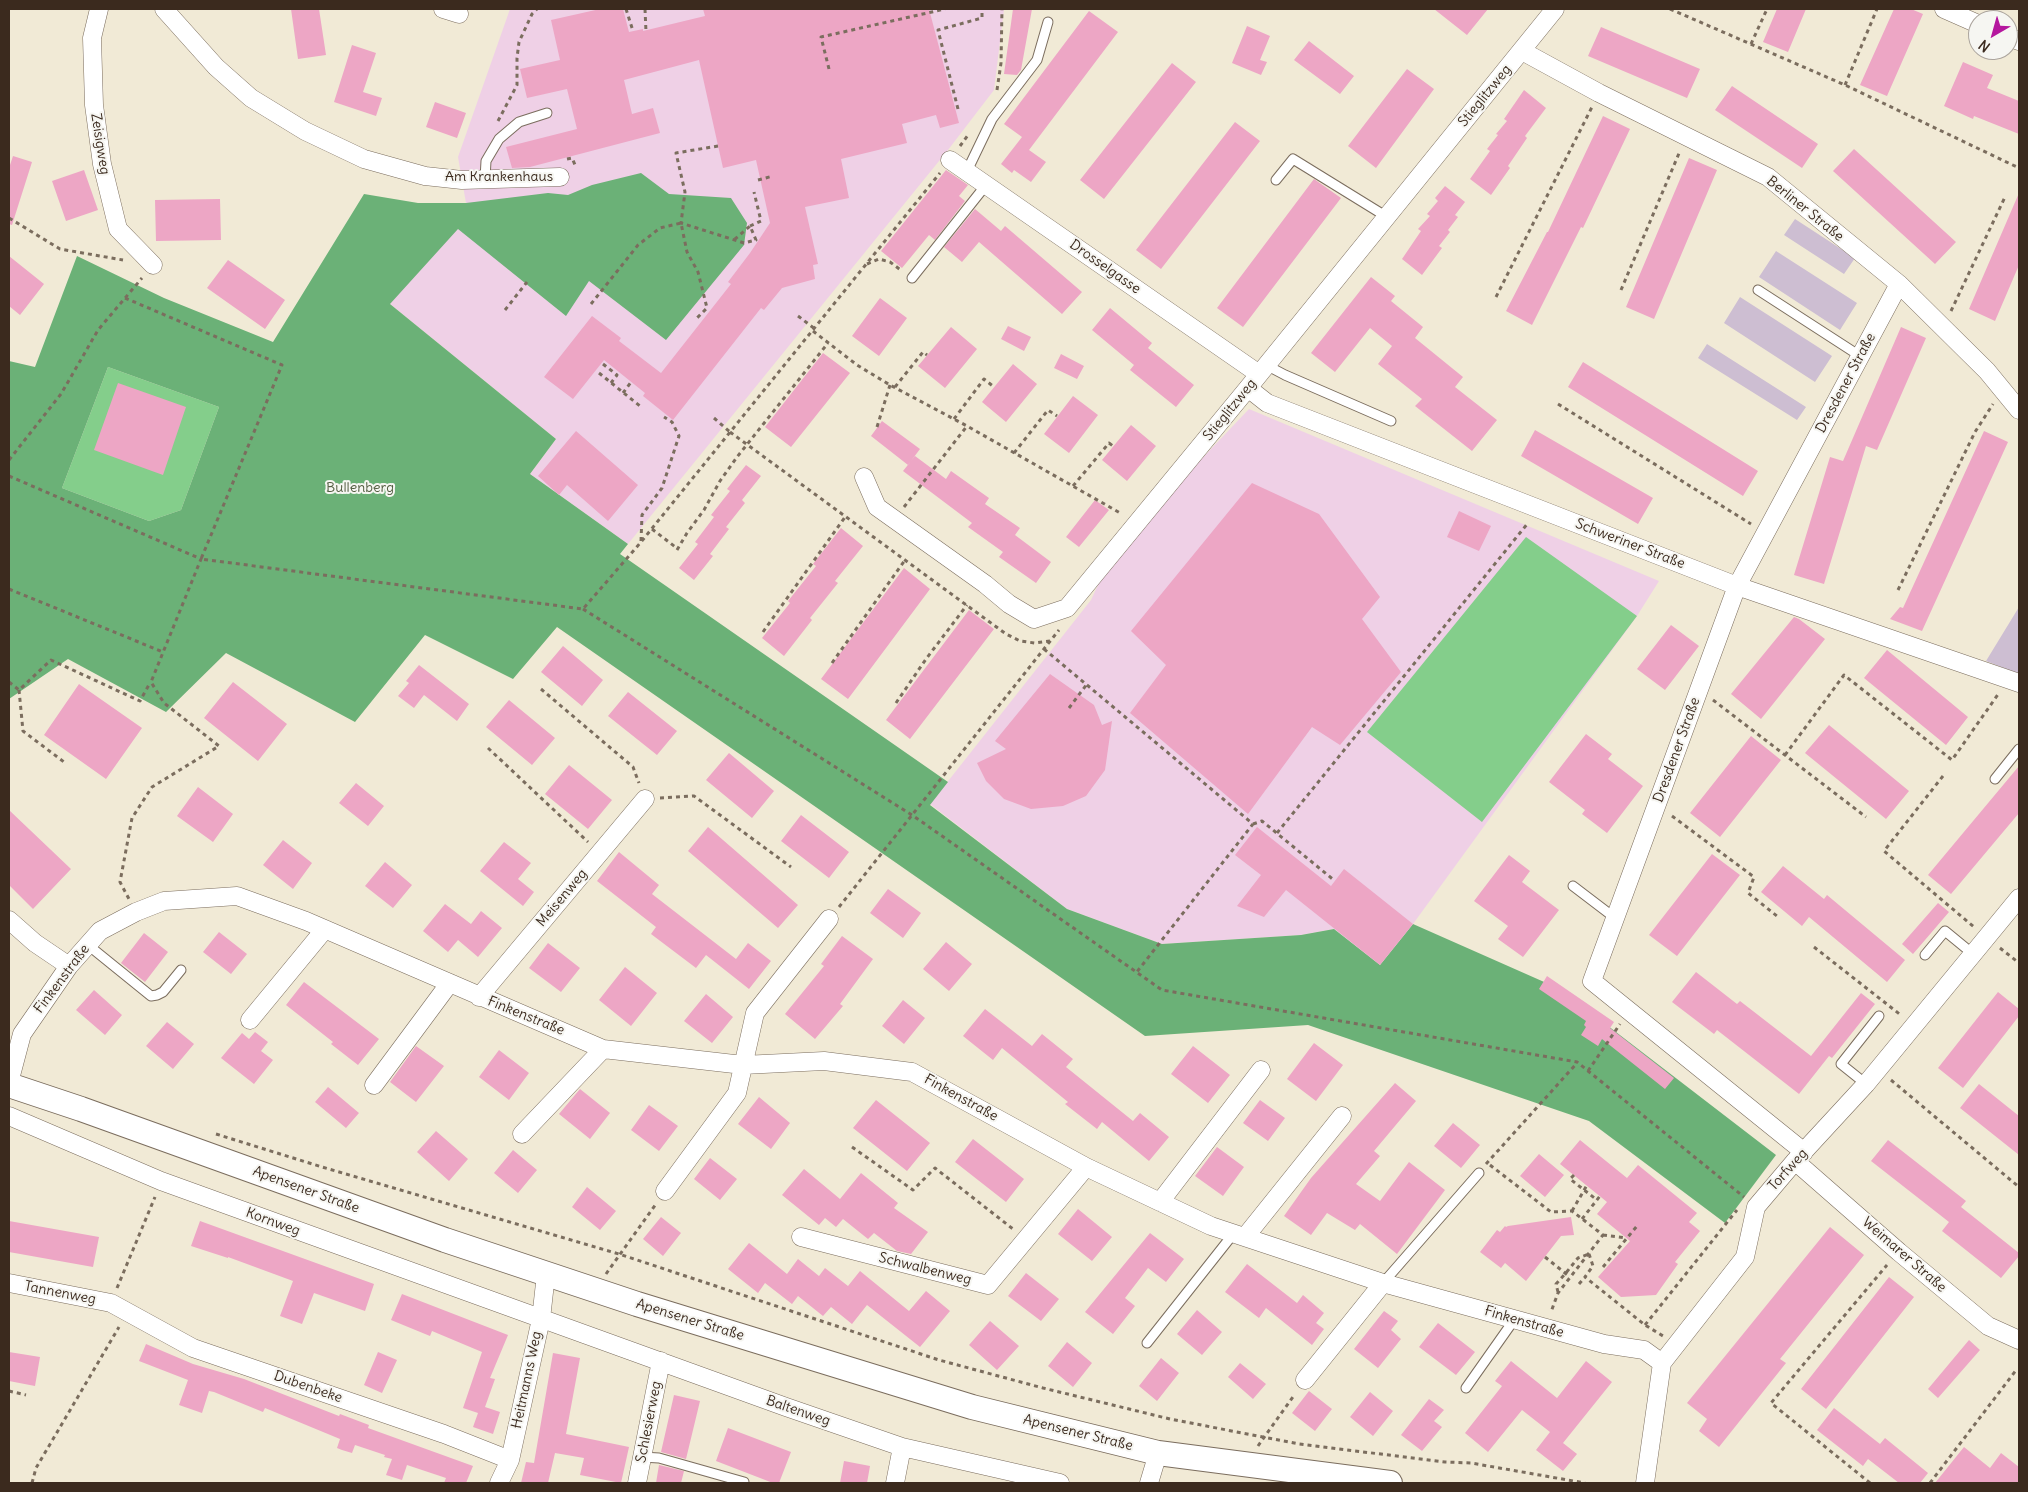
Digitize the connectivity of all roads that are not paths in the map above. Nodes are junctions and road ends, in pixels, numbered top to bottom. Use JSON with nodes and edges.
{"nodes":[{"id":1,"x":99,"y":9,"type":"edge"},
{"id":2,"x":164,"y":9,"type":"edge"},
{"id":3,"x":1555,"y":9,"type":"edge"},
{"id":4,"x":1944,"y":9,"type":"edge"},
{"id":5,"x":1968,"y":20,"type":"edge"},
{"id":6,"x":1048,"y":22,"type":"dead end"},
{"id":7,"x":1522,"y":51,"type":"junction"},
{"id":8,"x":547,"y":114,"type":"dead end"},
{"id":9,"x":950,"y":160,"type":"road end"},
{"id":10,"x":967,"y":172,"type":"junction"},
{"id":11,"x":560,"y":177,"type":"dead end"},
{"id":12,"x":485,"y":179,"type":"junction"},
{"id":13,"x":1276,"y":180,"type":"dead end"},
{"id":14,"x":986,"y":185,"type":"junction"},
{"id":15,"x":1387,"y":217,"type":"junction"},
{"id":16,"x":153,"y":265,"type":"road end"},
{"id":17,"x":912,"y":278,"type":"road end"},
{"id":18,"x":1899,"y":284,"type":"junction"},
{"id":19,"x":1758,"y":290,"type":"dead end"},
{"id":20,"x":1860,"y":356,"type":"junction"},
{"id":21,"x":1262,"y":370,"type":"junction"},
{"id":22,"x":1248,"y":388,"type":"junction"},
{"id":23,"x":2019,"y":410,"type":"edge"},
{"id":24,"x":1391,"y":421,"type":"dead end"},
{"id":25,"x":864,"y":477,"type":"dead end"},
{"id":26,"x":1737,"y":586,"type":"junction"},
{"id":27,"x":2014,"y":681,"type":"edge"},
{"id":28,"x":2019,"y":749,"type":"edge"},
{"id":29,"x":1995,"y":779,"type":"dead end"},
{"id":30,"x":646,"y":799,"type":"road end"},
{"id":31,"x":1573,"y":886,"type":"dead end"},
{"id":32,"x":2019,"y":898,"type":"edge"},
{"id":33,"x":1615,"y":918,"type":"junction"},
{"id":34,"x":829,"y":919,"type":"road end"},
{"id":35,"x":9,"y":920,"type":"edge"},
{"id":36,"x":325,"y":929,"type":"junction"},
{"id":37,"x":88,"y":945,"type":"junction"},
{"id":38,"x":1973,"y":954,"type":"junction"},
{"id":39,"x":1925,"y":955,"type":"dead end"},
{"id":40,"x":69,"y":966,"type":"junction"},
{"id":41,"x":181,"y":970,"type":"dead end"},
{"id":42,"x":449,"y":984,"type":"junction"},
{"id":43,"x":478,"y":997,"type":"junction"},
{"id":44,"x":1879,"y":1016,"type":"dead end"},
{"id":45,"x":250,"y":1020,"type":"dead end"},
{"id":46,"x":603,"y":1049,"type":"junction"},
{"id":47,"x":743,"y":1065,"type":"junction"},
{"id":48,"x":1260,"y":1070,"type":"dead end"},
{"id":49,"x":9,"y":1084,"type":"edge"},
{"id":50,"x":1866,"y":1084,"type":"junction"},
{"id":51,"x":374,"y":1085,"type":"dead end"},
{"id":52,"x":9,"y":1116,"type":"edge"},
{"id":53,"x":1342,"y":1116,"type":"dead end"},
{"id":54,"x":522,"y":1134,"type":"dead end"},
{"id":55,"x":1799,"y":1156,"type":"junction"},
{"id":56,"x":1086,"y":1167,"type":"junction"},
{"id":57,"x":1479,"y":1173,"type":"road end"},
{"id":58,"x":666,"y":1191,"type":"road end"},
{"id":59,"x":1160,"y":1202,"type":"junction"},
{"id":60,"x":1239,"y":1235,"type":"junction"},
{"id":61,"x":801,"y":1238,"type":"dead end"},
{"id":62,"x":546,"y":1274,"type":"junction"},
{"id":63,"x":9,"y":1283,"type":"edge"},
{"id":64,"x":1383,"y":1283,"type":"junction"},
{"id":65,"x":111,"y":1303,"type":"joint"},
{"id":66,"x":541,"y":1319,"type":"junction"},
{"id":67,"x":1514,"y":1320,"type":"junction"},
{"id":68,"x":2019,"y":1340,"type":"edge"},
{"id":69,"x":1147,"y":1343,"type":"dead end"},
{"id":70,"x":661,"y":1361,"type":"junction"},
{"id":71,"x":1662,"y":1363,"type":"junction"},
{"id":72,"x":1305,"y":1380,"type":"road end"},
{"id":73,"x":1466,"y":1388,"type":"dead end"},
{"id":74,"x":902,"y":1446,"type":"junction"},
{"id":75,"x":1158,"y":1453,"type":"junction"},
{"id":76,"x":642,"y":1457,"type":"junction"},
{"id":77,"x":510,"y":1460,"type":"junction"},
{"id":78,"x":1317,"y":1479,"type":"edge"},
{"id":79,"x":499,"y":1483,"type":"edge"},
{"id":80,"x":637,"y":1483,"type":"edge"},
{"id":81,"x":744,"y":1483,"type":"edge"},
{"id":82,"x":895,"y":1483,"type":"edge"},
{"id":83,"x":1060,"y":1483,"type":"edge"},
{"id":84,"x":1150,"y":1483,"type":"edge"},
{"id":85,"x":1390,"y":1483,"type":"edge"},
{"id":86,"x":1645,"y":1483,"type":"edge"}],
"edges":[{"from":1,"to":16,"type":"street","name":"Zeisigweg"},
{"from":2,"to":12,"type":"street","name":"Am Krankenhaus"},
{"from":3,"to":7,"type":"street","name":"Stieglitzweg"},
{"from":4,"to":5,"type":"street"},
{"from":6,"to":10,"type":"lane"},
{"from":7,"to":15,"type":"street","name":"Stieglitzweg"},
{"from":7,"to":18,"type":"street","name":"Berliner Straße"},
{"from":8,"to":12,"type":"lane"},
{"from":9,"to":10,"type":"street","name":"Drosselgasse"},
{"from":10,"to":14,"type":"street","name":"Drosselgasse"},
{"from":11,"to":12,"type":"street","name":"Am Krankenhaus"},
{"from":13,"to":15,"type":"lane"},
{"from":14,"to":17,"type":"lane"},
{"from":14,"to":21,"type":"street","name":"Drosselgasse"},
{"from":15,"to":21,"type":"street","name":"Stieglitzweg"},
{"from":18,"to":20,"type":"street","name":"Dresdener Straße"},
{"from":18,"to":23,"type":"street","name":"Berliner Straße"},
{"from":19,"to":20,"type":"lane"},
{"from":20,"to":26,"type":"street","name":"Dresdener Straße"},
{"from":21,"to":22,"type":"street","name":"Stieglitzweg"},
{"from":21,"to":24,"type":"lane"},
{"from":22,"to":25,"type":"street","name":"Stieglitzweg"},
{"from":22,"to":26,"type":"street","name":"Schweriner Straße"},
{"from":26,"to":27,"type":"street","name":"Schweriner Straße"},
{"from":26,"to":33,"type":"street","name":"Dresdener Straße"},
{"from":28,"to":29,"type":"lane"},
{"from":30,"to":43,"type":"street","name":"Meisenweg"},
{"from":31,"to":33,"type":"lane"},
{"from":32,"to":38,"type":"street","name":"Torfweg"},
{"from":33,"to":55,"type":"street","name":"Dresdener Straße"},
{"from":34,"to":47,"type":"street"},
{"from":35,"to":40,"type":"street"},
{"from":36,"to":37,"type":"street","name":"Finkenstraße"},
{"from":36,"to":42,"type":"street","name":"Finkenstraße"},
{"from":36,"to":45,"type":"street"},
{"from":37,"to":40,"type":"street","name":"Finkenstraße"},
{"from":37,"to":41,"type":"lane"},
{"from":38,"to":39,"type":"lane"},
{"from":38,"to":50,"type":"street","name":"Torfweg"},
{"from":40,"to":49,"type":"street","name":"Finkenstraße"},
{"from":42,"to":43,"type":"street","name":"Finkenstraße"},
{"from":42,"to":51,"type":"street"},
{"from":43,"to":46,"type":"street","name":"Finkenstraße"},
{"from":44,"to":50,"type":"lane"},
{"from":46,"to":47,"type":"street","name":"Finkenstraße"},
{"from":46,"to":54,"type":"street"},
{"from":47,"to":56,"type":"street","name":"Finkenstraße"},
{"from":47,"to":58,"type":"street"},
{"from":48,"to":59,"type":"street"},
{"from":49,"to":62,"type":"main road","name":"Apensener Straße"},
{"from":50,"to":55,"type":"street","name":"Torfweg"},
{"from":52,"to":66,"type":"street","name":"Kornweg"},
{"from":53,"to":60,"type":"street"},
{"from":55,"to":68,"type":"street","name":"Weimarer Straße"},
{"from":55,"to":71,"type":"street","name":"Torfweg"},
{"from":56,"to":59,"type":"street","name":"Finkenstraße"},
{"from":56,"to":61,"type":"street","name":"Schwalbenweg"},
{"from":57,"to":64,"type":"lane"},
{"from":59,"to":60,"type":"street","name":"Finkenstraße"},
{"from":60,"to":64,"type":"street","name":"Finkenstraße"},
{"from":60,"to":69,"type":"lane"},
{"from":62,"to":66,"type":"street","name":"Heitmanns Weg"},
{"from":62,"to":75,"type":"main road","name":"Apensener Straße"},
{"from":63,"to":65,"type":"street","name":"Tannenweg"},
{"from":64,"to":67,"type":"street","name":"Finkenstraße"},
{"from":64,"to":72,"type":"street"},
{"from":65,"to":77,"type":"street","name":"Dubenbeke"},
{"from":66,"to":70,"type":"street","name":"Baltenweg"},
{"from":66,"to":77,"type":"street","name":"Heitmanns Weg"},
{"from":67,"to":71,"type":"street","name":"Finkenstraße"},
{"from":67,"to":73,"type":"lane"},
{"from":70,"to":74,"type":"street","name":"Baltenweg"},
{"from":70,"to":76,"type":"street","name":"Schlesierweg"},
{"from":71,"to":86,"type":"street","name":"Torfweg"},
{"from":74,"to":82,"type":"street"},
{"from":74,"to":83,"type":"street","name":"Baltenweg"},
{"from":75,"to":78,"type":"main road","name":"Apensener Straße"},
{"from":75,"to":84,"type":"street"},
{"from":76,"to":80,"type":"street","name":"Schlesierweg"},
{"from":76,"to":81,"type":"lane"},
{"from":77,"to":79,"type":"street","name":"Heitmanns Weg"},
{"from":78,"to":85,"type":"main road","name":"Apensener Straße"}]}
